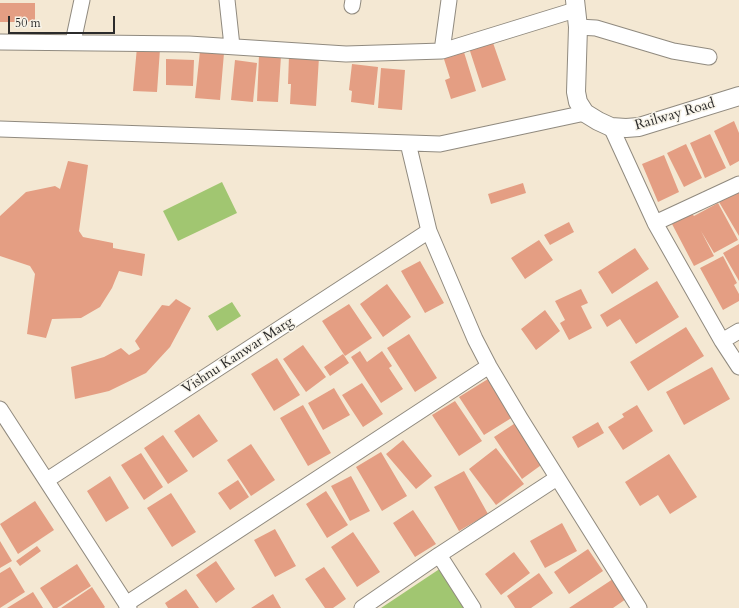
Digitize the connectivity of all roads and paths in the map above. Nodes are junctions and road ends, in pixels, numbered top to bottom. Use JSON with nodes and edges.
{"nodes":[{"id":1,"x":82,"y":0,"type":"edge"},
{"id":2,"x":226,"y":0,"type":"edge"},
{"id":3,"x":448,"y":0,"type":"edge"},
{"id":4,"x":576,"y":12,"type":"edge"},
{"id":5,"x":0,"y":42,"type":"edge"},
{"id":6,"x":73,"y":42,"type":"junction"},
{"id":7,"x":232,"y":46,"type":"junction"},
{"id":8,"x":442,"y":51,"type":"junction"},
{"id":9,"x":709,"y":57,"type":"dead end"},
{"id":10,"x":739,"y":96,"type":"edge"},
{"id":11,"x":585,"y":113,"type":"junction"},
{"id":12,"x":611,"y":127,"type":"junction"},
{"id":13,"x":0,"y":129,"type":"edge"},
{"id":14,"x":408,"y":143,"type":"junction"},
{"id":15,"x":739,"y":184,"type":"edge"},
{"id":16,"x":655,"y":223,"type":"junction"},
{"id":17,"x":429,"y":231,"type":"junction"},
{"id":18,"x":739,"y":331,"type":"edge"},
{"id":19,"x":722,"y":341,"type":"junction"},
{"id":20,"x":488,"y":366,"type":"junction"},
{"id":21,"x":739,"y":367,"type":"edge"},
{"id":22,"x":0,"y":409,"type":"edge"},
{"id":23,"x":557,"y":478,"type":"junction"},
{"id":24,"x":47,"y":480,"type":"junction"},
{"id":25,"x":439,"y":555,"type":"junction"},
{"id":26,"x":127,"y":606,"type":"edge"},
{"id":27,"x":362,"y":608,"type":"edge"},
{"id":28,"x":473,"y":608,"type":"edge"},
{"id":29,"x":639,"y":608,"type":"edge"}],
"edges":[{"from":1,"to":6,"type":"street"},
{"from":2,"to":7,"type":"street"},
{"from":3,"to":8,"type":"street"},
{"from":4,"to":8,"type":"street"},
{"from":4,"to":9,"type":"street"},
{"from":4,"to":11,"type":"street"},
{"from":5,"to":6,"type":"street"},
{"from":6,"to":7,"type":"street"},
{"from":7,"to":8,"type":"street"},
{"from":10,"to":12,"type":"street","name":"Railway Road"},
{"from":11,"to":12,"type":"street","name":"Railway Road"},
{"from":11,"to":14,"type":"street"},
{"from":12,"to":16,"type":"street"},
{"from":13,"to":14,"type":"street"},
{"from":14,"to":17,"type":"street"},
{"from":15,"to":16,"type":"street"},
{"from":16,"to":19,"type":"street"},
{"from":17,"to":20,"type":"street"},
{"from":17,"to":24,"type":"street","name":"Vishnu Kanwar Marg"},
{"from":18,"to":19,"type":"street"},
{"from":19,"to":21,"type":"street"},
{"from":20,"to":23,"type":"street"},
{"from":20,"to":26,"type":"street"},
{"from":22,"to":24,"type":"street"},
{"from":23,"to":25,"type":"street"},
{"from":23,"to":29,"type":"street"},
{"from":24,"to":26,"type":"street"},
{"from":25,"to":27,"type":"street"},
{"from":25,"to":28,"type":"street"}]}
